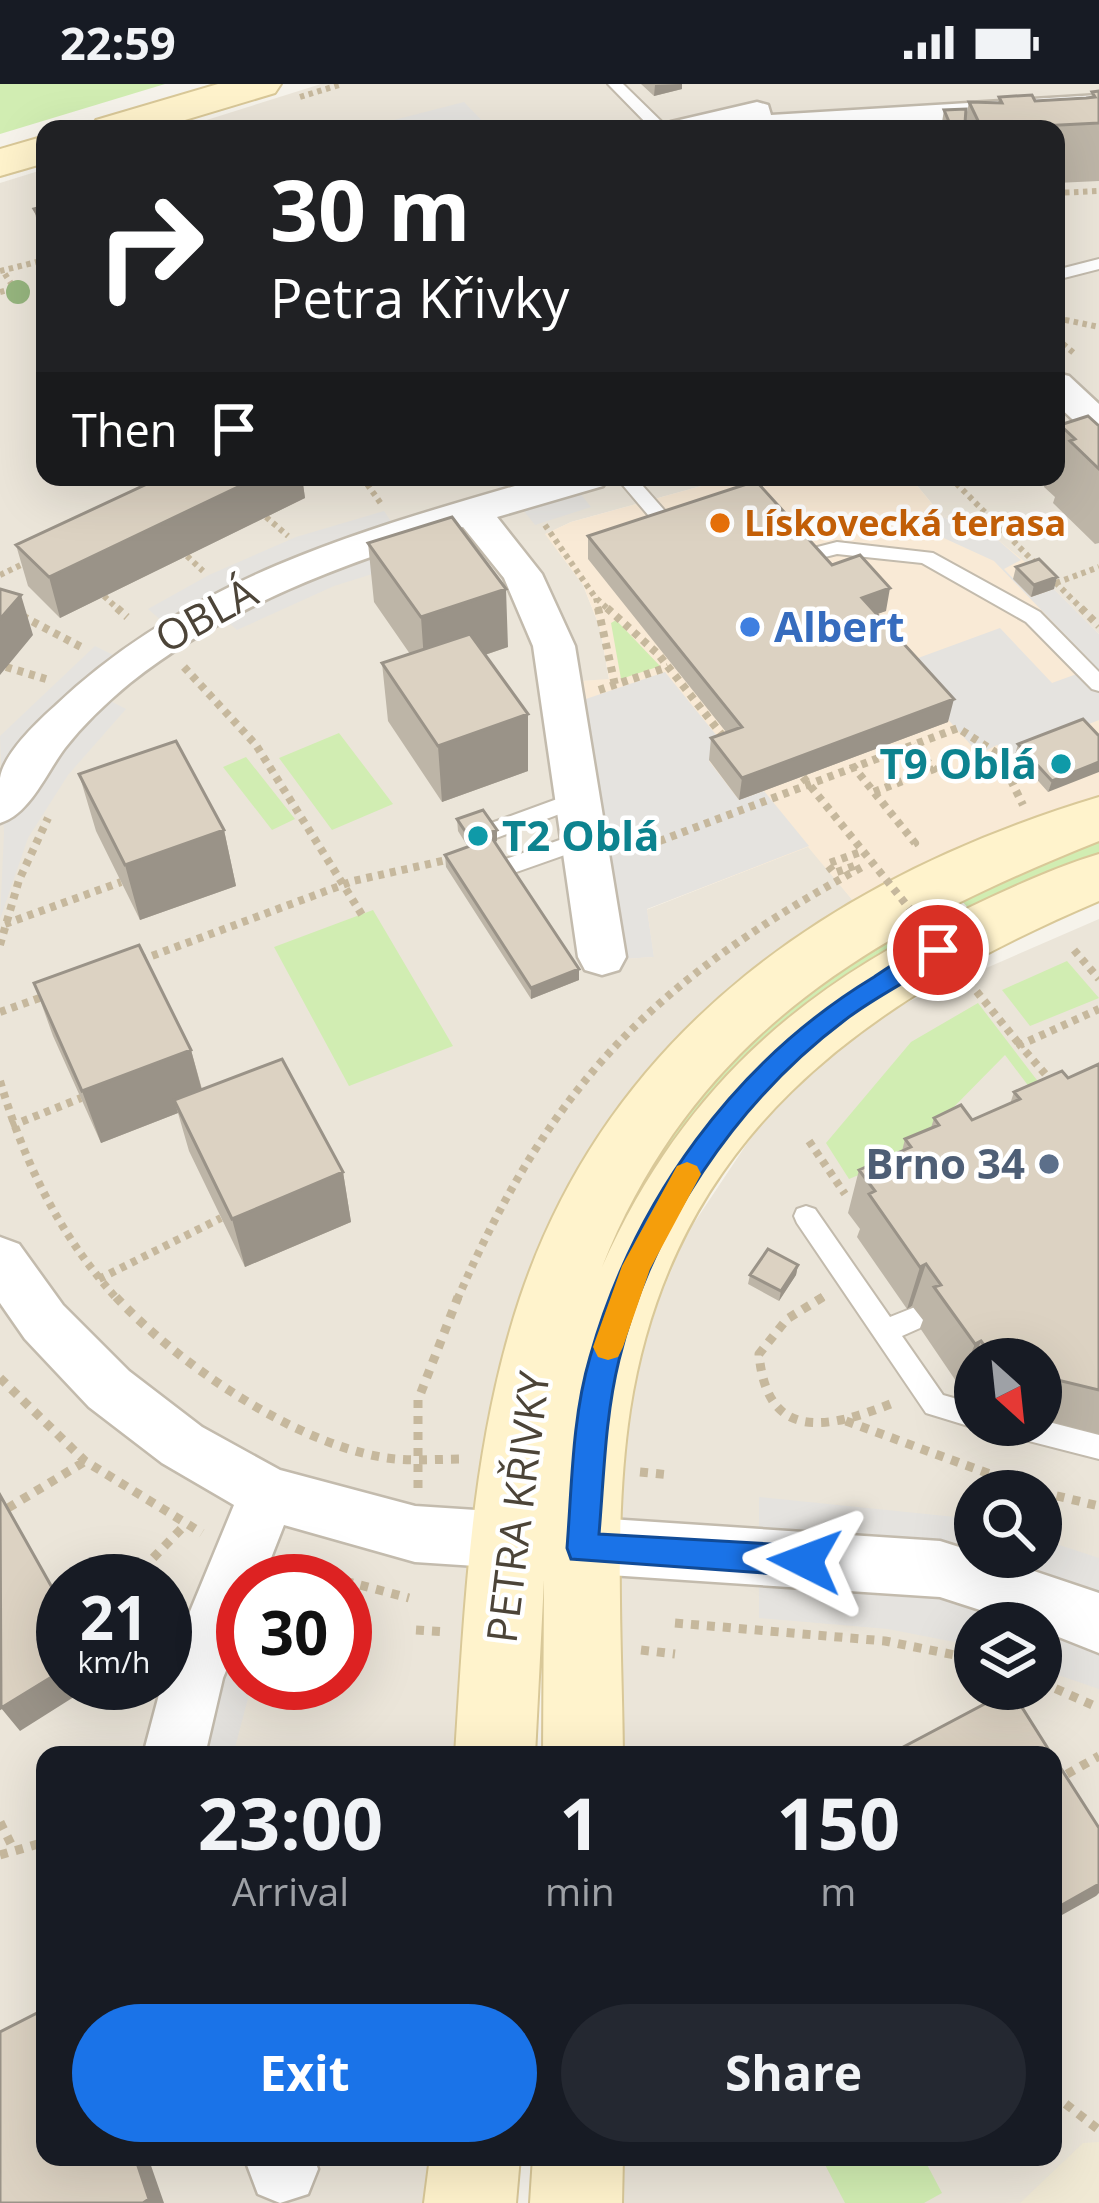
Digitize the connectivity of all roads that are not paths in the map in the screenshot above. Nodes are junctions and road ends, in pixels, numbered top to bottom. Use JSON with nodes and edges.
{"nodes":[{"id":1,"x":261,"y":84,"type":"edge"},
{"id":2,"x":615,"y":84,"type":"edge"},
{"id":3,"x":726,"y":84,"type":"edge"},
{"id":4,"x":1099,"y":105,"type":"edge"},
{"id":5,"x":141,"y":120,"type":"edge"},
{"id":6,"x":652,"y":120,"type":"edge"},
{"id":7,"x":766,"y":120,"type":"edge"},
{"id":8,"x":807,"y":120,"type":"edge"},
{"id":9,"x":36,"y":152,"type":"edge"},
{"id":10,"x":0,"y":163,"type":"edge"},
{"id":11,"x":1099,"y":264,"type":"edge"},
{"id":12,"x":1065,"y":273,"type":"edge"},
{"id":13,"x":1065,"y":392,"type":"edge"},
{"id":14,"x":1099,"y":424,"type":"edge"},
{"id":15,"x":1065,"y":439,"type":"edge"},
{"id":16,"x":1099,"y":440,"type":"edge"},
{"id":17,"x":560,"y":486,"type":"edge"},
{"id":18,"x":633,"y":486,"type":"edge"},
{"id":19,"x":472,"y":512,"type":"junction"},
{"id":20,"x":672,"y":531,"type":"edge"},
{"id":21,"x":801,"y":556,"type":"edge"},
{"id":22,"x":1099,"y":684,"type":"edge"},
{"id":23,"x":0,"y":807,"type":"edge"},
{"id":24,"x":1099,"y":818,"type":"edge"},
{"id":25,"x":582,"y":819,"type":"junction"},
{"id":26,"x":491,"y":832,"type":"edge"},
{"id":27,"x":505,"y":868,"type":"edge"},
{"id":28,"x":1099,"y":876,"type":"edge"},
{"id":29,"x":589,"y":955,"type":"dead end"},
{"id":30,"x":806,"y":1216,"type":"dead end"},
{"id":31,"x":0,"y":1260,"type":"edge"},
{"id":32,"x":920,"y":1316,"type":"edge"},
{"id":33,"x":885,"y":1331,"type":"junction"},
{"id":34,"x":954,"y":1410,"type":"edge"},
{"id":35,"x":1062,"y":1438,"type":"edge"},
{"id":36,"x":1099,"y":1447,"type":"edge"},
{"id":37,"x":268,"y":1494,"type":"junction"},
{"id":38,"x":506,"y":1541,"type":"junction"},
{"id":39,"x":582,"y":1548,"type":"junction"},
{"id":40,"x":1099,"y":1624,"type":"edge"},
{"id":41,"x":176,"y":1746,"type":"edge"},
{"id":42,"x":495,"y":1746,"type":"edge"},
{"id":43,"x":583,"y":1746,"type":"edge"},
{"id":44,"x":474,"y":2166,"type":"edge"},
{"id":45,"x":578,"y":2166,"type":"edge"},
{"id":46,"x":470,"y":2203,"type":"edge"},
{"id":47,"x":576,"y":2203,"type":"edge"}],
"edges":[{"from":1,"to":5,"type":"street"},
{"from":2,"to":6,"type":"lane"},
{"from":3,"to":7,"type":"street"},
{"from":4,"to":8,"type":"street"},
{"from":9,"to":10,"type":"street"},
{"from":11,"to":12,"type":"lane"},
{"from":13,"to":14,"type":"street"},
{"from":15,"to":16,"type":"street"},
{"from":17,"to":19,"type":"street","name":"OBLÁ"},
{"from":18,"to":20,"type":"lane"},
{"from":19,"to":23,"type":"street","name":"OBLÁ"},
{"from":19,"to":25,"type":"street"},
{"from":21,"to":22,"type":"lane"},
{"from":24,"to":38,"type":"street","name":"PETRA KŘIVKY"},
{"from":25,"to":26,"type":"lane"},
{"from":25,"to":27,"type":"lane"},
{"from":25,"to":29,"type":"street"},
{"from":28,"to":39,"type":"street","name":"PETRA KŘIVKY"},
{"from":30,"to":33,"type":"lane"},
{"from":31,"to":37,"type":"street"},
{"from":32,"to":33,"type":"lane"},
{"from":33,"to":34,"type":"lane"},
{"from":35,"to":36,"type":"lane"},
{"from":37,"to":38,"type":"street"},
{"from":37,"to":41,"type":"street"},
{"from":38,"to":39,"type":"street"},
{"from":38,"to":42,"type":"street","name":"PETRA KŘIVKY"},
{"from":39,"to":40,"type":"street"},
{"from":39,"to":43,"type":"street","name":"PETRA KŘIVKY"},
{"from":44,"to":46,"type":"street"},
{"from":45,"to":47,"type":"street"}]}
